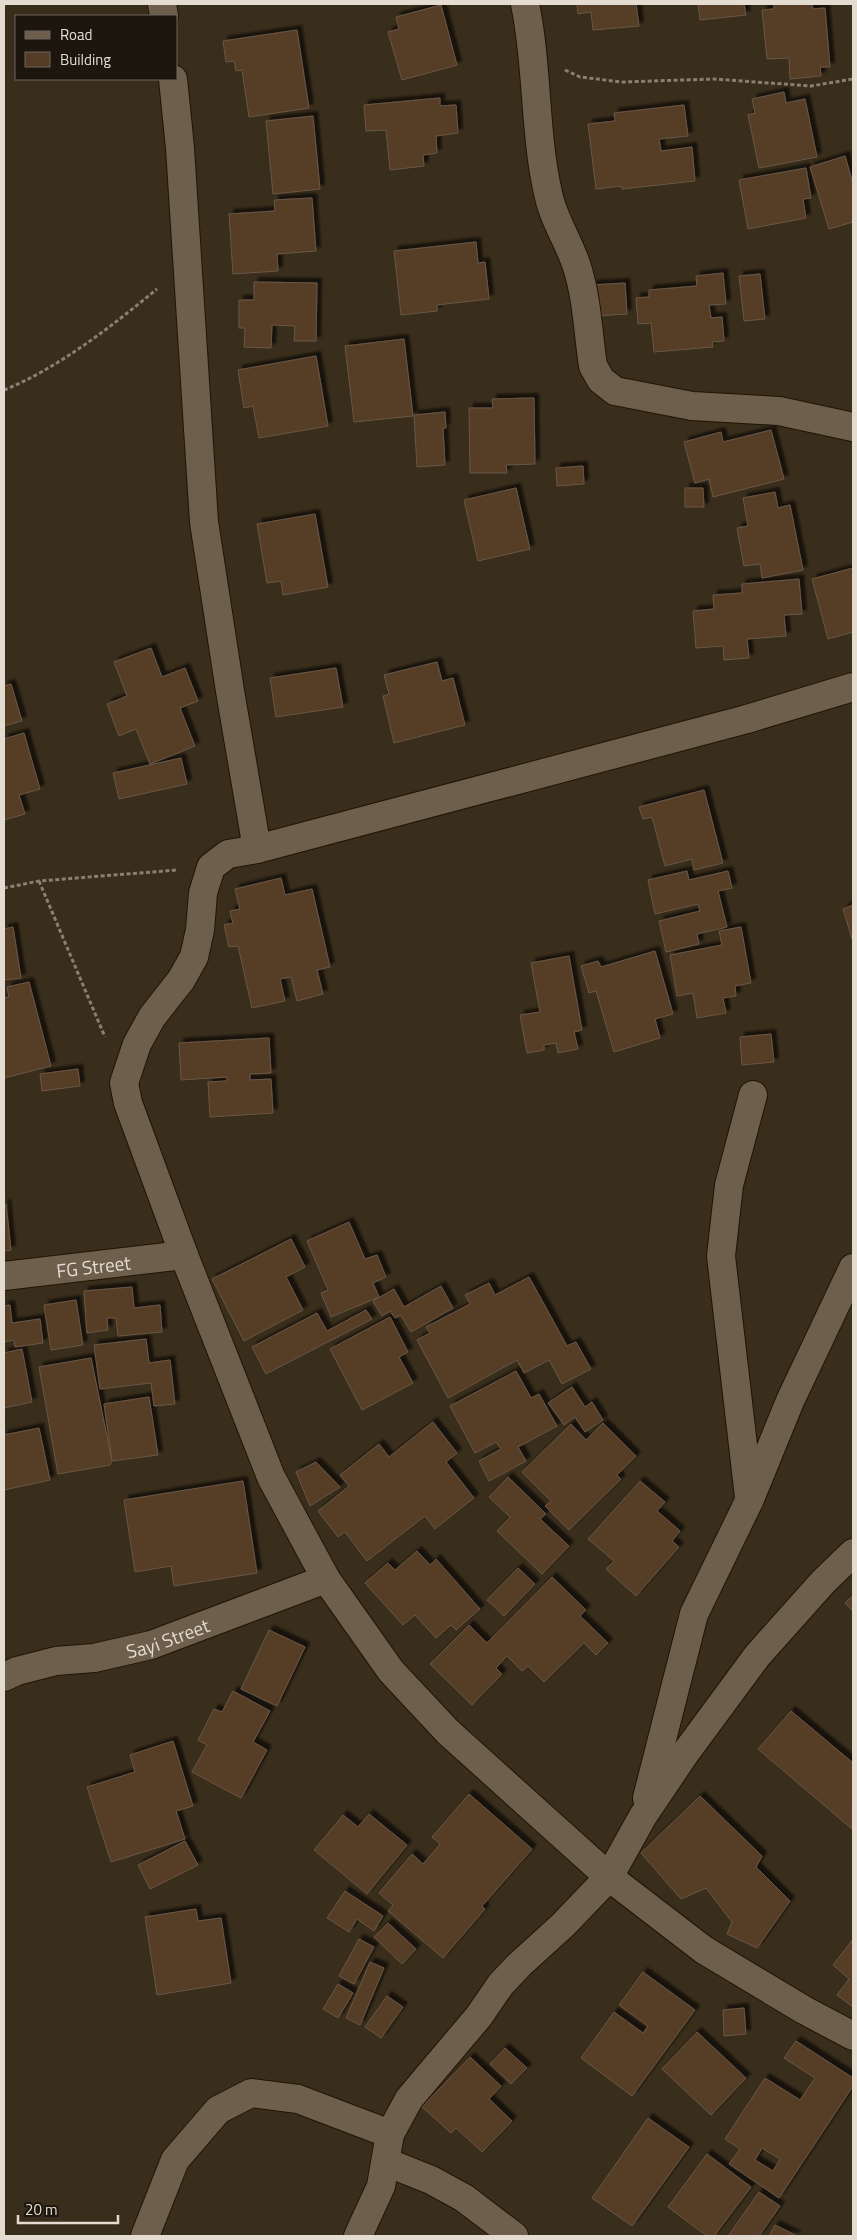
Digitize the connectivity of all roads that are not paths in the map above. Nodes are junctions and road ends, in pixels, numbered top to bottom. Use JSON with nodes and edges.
{"nodes":[{"id":1,"x":525,"y":4,"type":"edge"},
{"id":2,"x":173,"y":80,"type":"edge"},
{"id":3,"x":853,"y":427,"type":"edge"},
{"id":4,"x":853,"y":687,"type":"edge"},
{"id":5,"x":257,"y":849,"type":"junction"},
{"id":6,"x":753,"y":1095,"type":"dead end"},
{"id":7,"x":184,"y":1255,"type":"junction"},
{"id":8,"x":853,"y":1268,"type":"edge"},
{"id":9,"x":4,"y":1276,"type":"edge"},
{"id":10,"x":750,"y":1499,"type":"junction"},
{"id":11,"x":853,"y":1553,"type":"edge"},
{"id":12,"x":326,"y":1579,"type":"junction"},
{"id":13,"x":4,"y":1677,"type":"edge"},
{"id":14,"x":642,"y":1816,"type":"junction"},
{"id":15,"x":609,"y":1876,"type":"junction"},
{"id":16,"x":853,"y":2036,"type":"edge"},
{"id":17,"x":390,"y":2134,"type":"junction"},
{"id":18,"x":386,"y":2162,"type":"junction"},
{"id":19,"x":144,"y":2236,"type":"edge"},
{"id":20,"x":358,"y":2236,"type":"edge"},
{"id":21,"x":514,"y":2236,"type":"edge"}],
"edges":[{"from":1,"to":3,"type":"street"},
{"from":2,"to":5,"type":"street"},
{"from":4,"to":5,"type":"street"},
{"from":5,"to":7,"type":"street"},
{"from":6,"to":10,"type":"street"},
{"from":7,"to":9,"type":"street","name":"FG Street"},
{"from":7,"to":12,"type":"street"},
{"from":8,"to":10,"type":"street"},
{"from":10,"to":14,"type":"street"},
{"from":11,"to":14,"type":"street"},
{"from":12,"to":13,"type":"street","name":"Sayi Street"},
{"from":12,"to":15,"type":"street"},
{"from":14,"to":15,"type":"street"},
{"from":15,"to":16,"type":"street"},
{"from":15,"to":17,"type":"street"},
{"from":17,"to":18,"type":"street"},
{"from":17,"to":19,"type":"street"},
{"from":18,"to":20,"type":"street"},
{"from":18,"to":21,"type":"street"}]}
